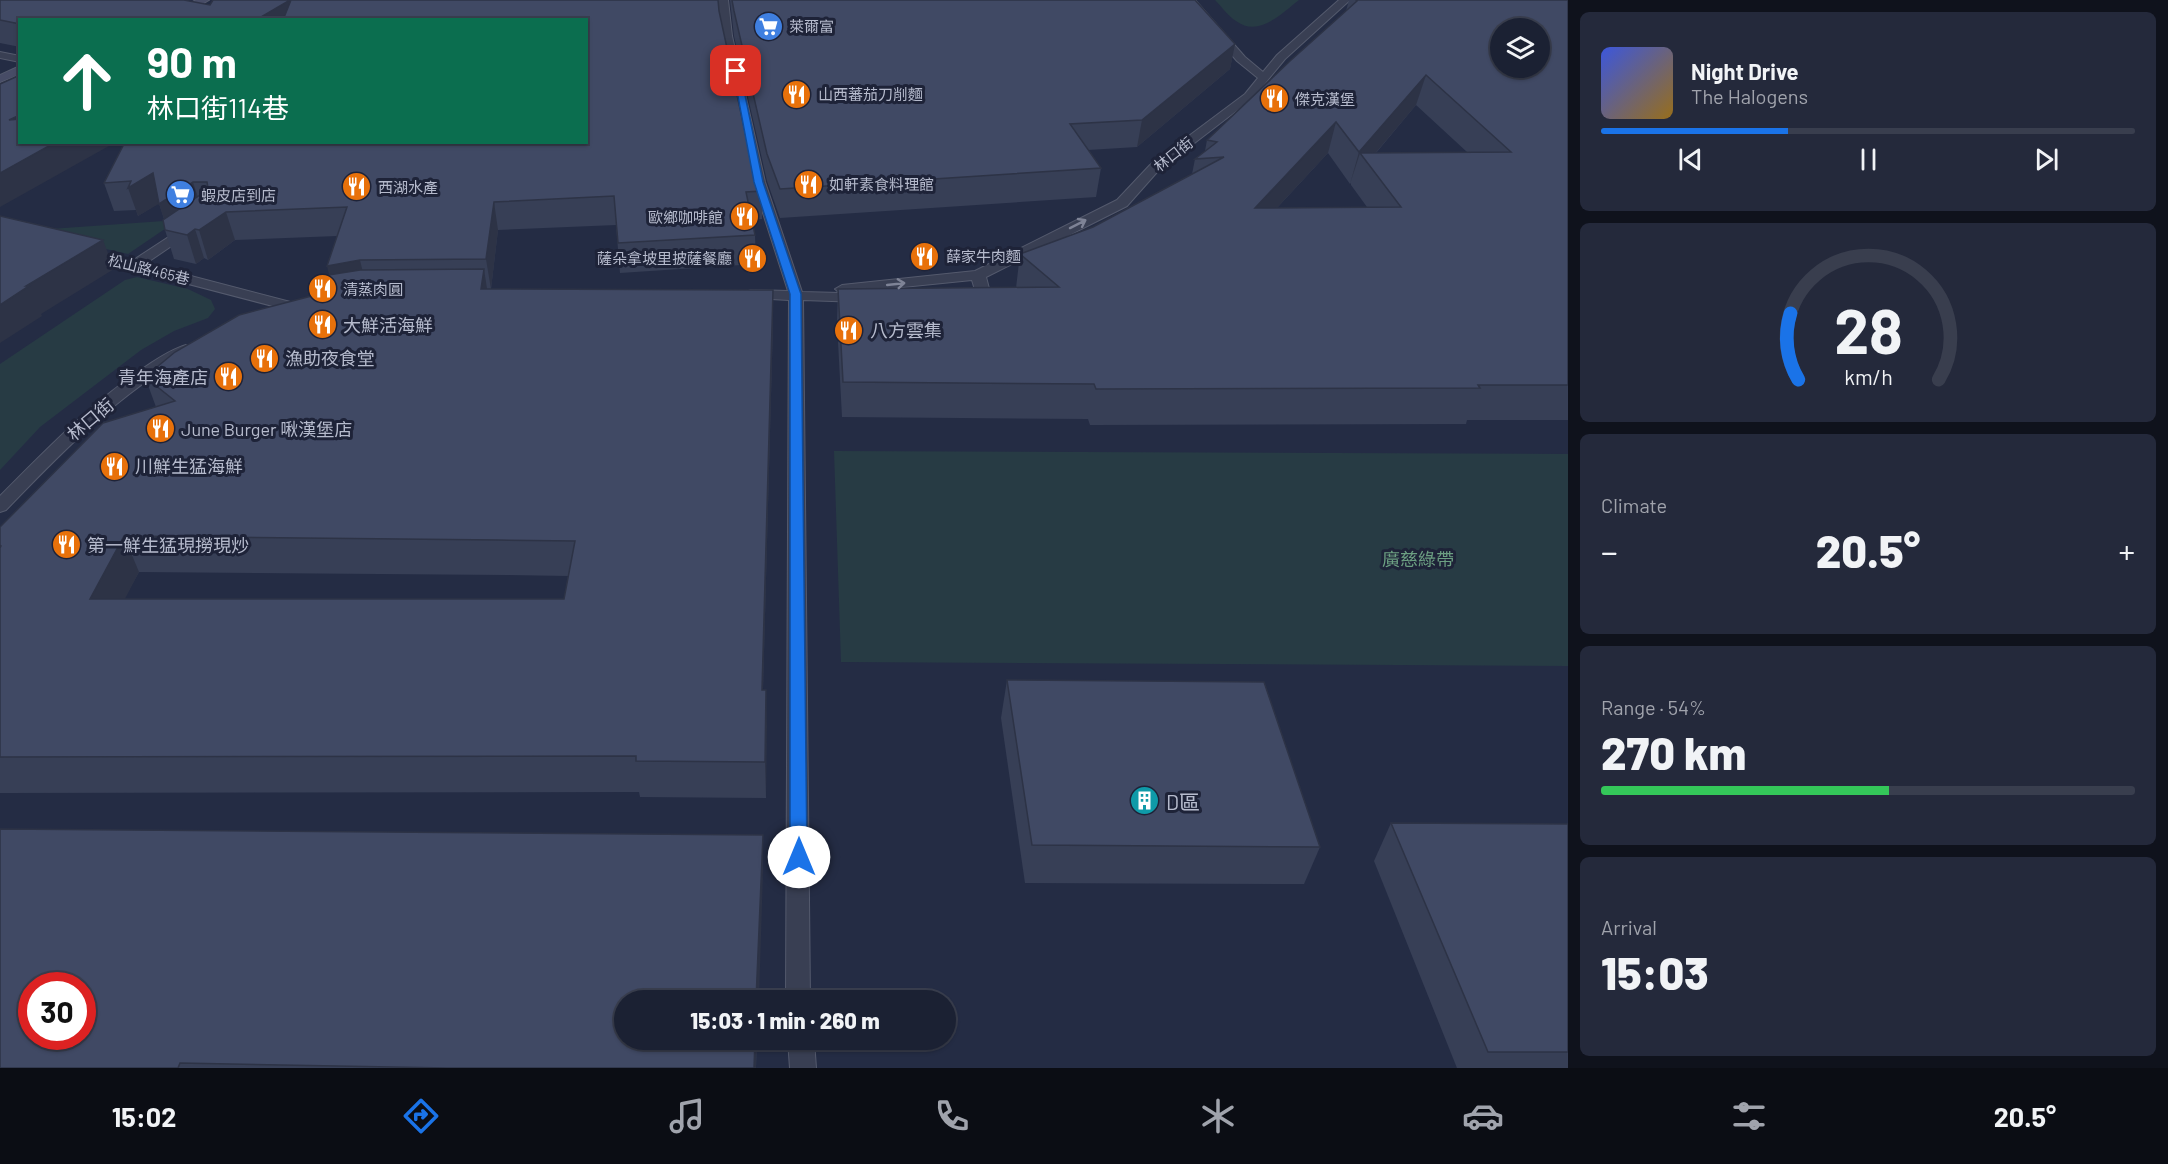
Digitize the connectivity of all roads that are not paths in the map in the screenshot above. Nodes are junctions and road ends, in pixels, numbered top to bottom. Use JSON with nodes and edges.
{"nodes":[{"id":1,"x":204,"y":0,"type":"edge"},
{"id":2,"x":723,"y":0,"type":"edge"},
{"id":3,"x":1190,"y":0,"type":"edge"},
{"id":4,"x":1345,"y":0,"type":"edge"},
{"id":5,"x":170,"y":18,"type":"edge"},
{"id":6,"x":0,"y":55,"type":"edge"},
{"id":7,"x":18,"y":59,"type":"edge"},
{"id":8,"x":18,"y":70,"type":"edge"},
{"id":9,"x":1264,"y":78,"type":"junction"},
{"id":10,"x":0,"y":79,"type":"edge"},
{"id":11,"x":199,"y":221,"type":"edge"},
{"id":12,"x":68,"y":249,"type":"edge"},
{"id":13,"x":135,"y":265,"type":"junction"},
{"id":14,"x":978,"y":275,"type":"junction"},
{"id":15,"x":736,"y":294,"type":"edge"},
{"id":16,"x":796,"y":294,"type":"junction"},
{"id":17,"x":891,"y":299,"type":"edge"},
{"id":18,"x":963,"y":303,"type":"edge"},
{"id":19,"x":265,"y":317,"type":"edge"},
{"id":20,"x":201,"y":343,"type":"edge"},
{"id":21,"x":0,"y":507,"type":"edge"},
{"id":22,"x":798,"y":990,"type":"edge"},
{"id":23,"x":802,"y":1050,"type":"edge"},
{"id":24,"x":803,"y":1068,"type":"edge"}],
"edges":[{"from":1,"to":5,"type":"main road"},
{"from":2,"to":16,"type":"street"},
{"from":3,"to":9,"type":"street"},
{"from":4,"to":9,"type":"street","name":"林口街"},
{"from":6,"to":7,"type":"street"},
{"from":8,"to":10,"type":"main road"},
{"from":14,"to":9,"type":"street","name":"林口街","one_way":true},
{"from":11,"to":13,"type":"street"},
{"from":12,"to":13,"type":"street","name":"松山路465巷"},
{"from":13,"to":19,"type":"street","name":"松山路465巷"},
{"from":16,"to":14,"type":"street","name":"林口街","one_way":true},
{"from":14,"to":18,"type":"street"},
{"from":15,"to":16,"type":"street","name":"林口街"},
{"from":16,"to":17,"type":"street","name":"林口街"},
{"from":16,"to":22,"type":"street"},
{"from":20,"to":21,"type":"street","name":"林口街"},
{"from":23,"to":24,"type":"street"}]}
